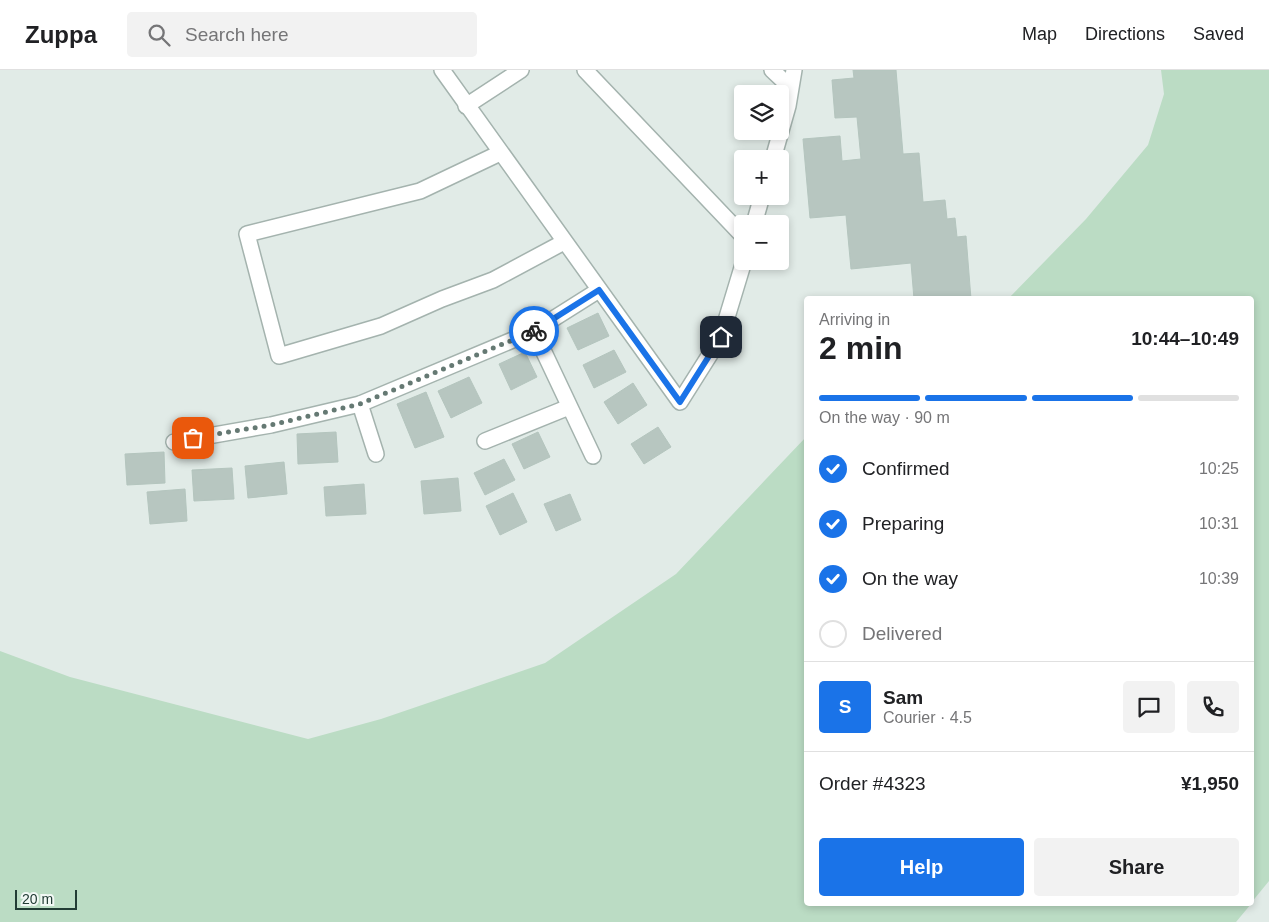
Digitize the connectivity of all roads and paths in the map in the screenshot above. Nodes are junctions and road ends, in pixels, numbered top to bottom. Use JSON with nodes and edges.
{"nodes":[{"id":1,"x":442,"y":70,"type":"edge"},
{"id":2,"x":521,"y":70,"type":"edge"},
{"id":3,"x":585,"y":70,"type":"edge"},
{"id":4,"x":772,"y":70,"type":"edge"},
{"id":5,"x":794,"y":70,"type":"edge"},
{"id":6,"x":790,"y":87,"type":"junction"},
{"id":7,"x":466,"y":106,"type":"junction"},
{"id":8,"x":776,"y":150,"type":"edge"},
{"id":9,"x":500,"y":153,"type":"junction"},
{"id":10,"x":734,"y":227,"type":"edge"},
{"id":11,"x":564,"y":242,"type":"junction"},
{"id":12,"x":741,"y":270,"type":"edge"},
{"id":13,"x":599,"y":290,"type":"junction"},
{"id":14,"x":534,"y":331,"type":"junction"},
{"id":15,"x":360,"y":404,"type":"junction"},
{"id":16,"x":569,"y":407,"type":"junction"},
{"id":17,"x":485,"y":441,"type":"dead end"},
{"id":18,"x":174,"y":442,"type":"dead end"},
{"id":19,"x":376,"y":454,"type":"dead end"},
{"id":20,"x":593,"y":456,"type":"dead end"}],
"edges":[{"from":1,"to":7,"type":"street"},
{"from":2,"to":7,"type":"street"},
{"from":3,"to":10,"type":"street"},
{"from":4,"to":6,"type":"street"},
{"from":5,"to":6,"type":"street"},
{"from":6,"to":8,"type":"street"},
{"from":7,"to":9,"type":"street"},
{"from":9,"to":11,"type":"street"},
{"from":9,"to":11,"type":"street"},
{"from":11,"to":13,"type":"street"},
{"from":12,"to":13,"type":"street"},
{"from":13,"to":14,"type":"street"},
{"from":14,"to":15,"type":"street"},
{"from":14,"to":16,"type":"street"},
{"from":15,"to":18,"type":"street"},
{"from":15,"to":19,"type":"street"},
{"from":16,"to":17,"type":"street"},
{"from":16,"to":20,"type":"street"}]}
